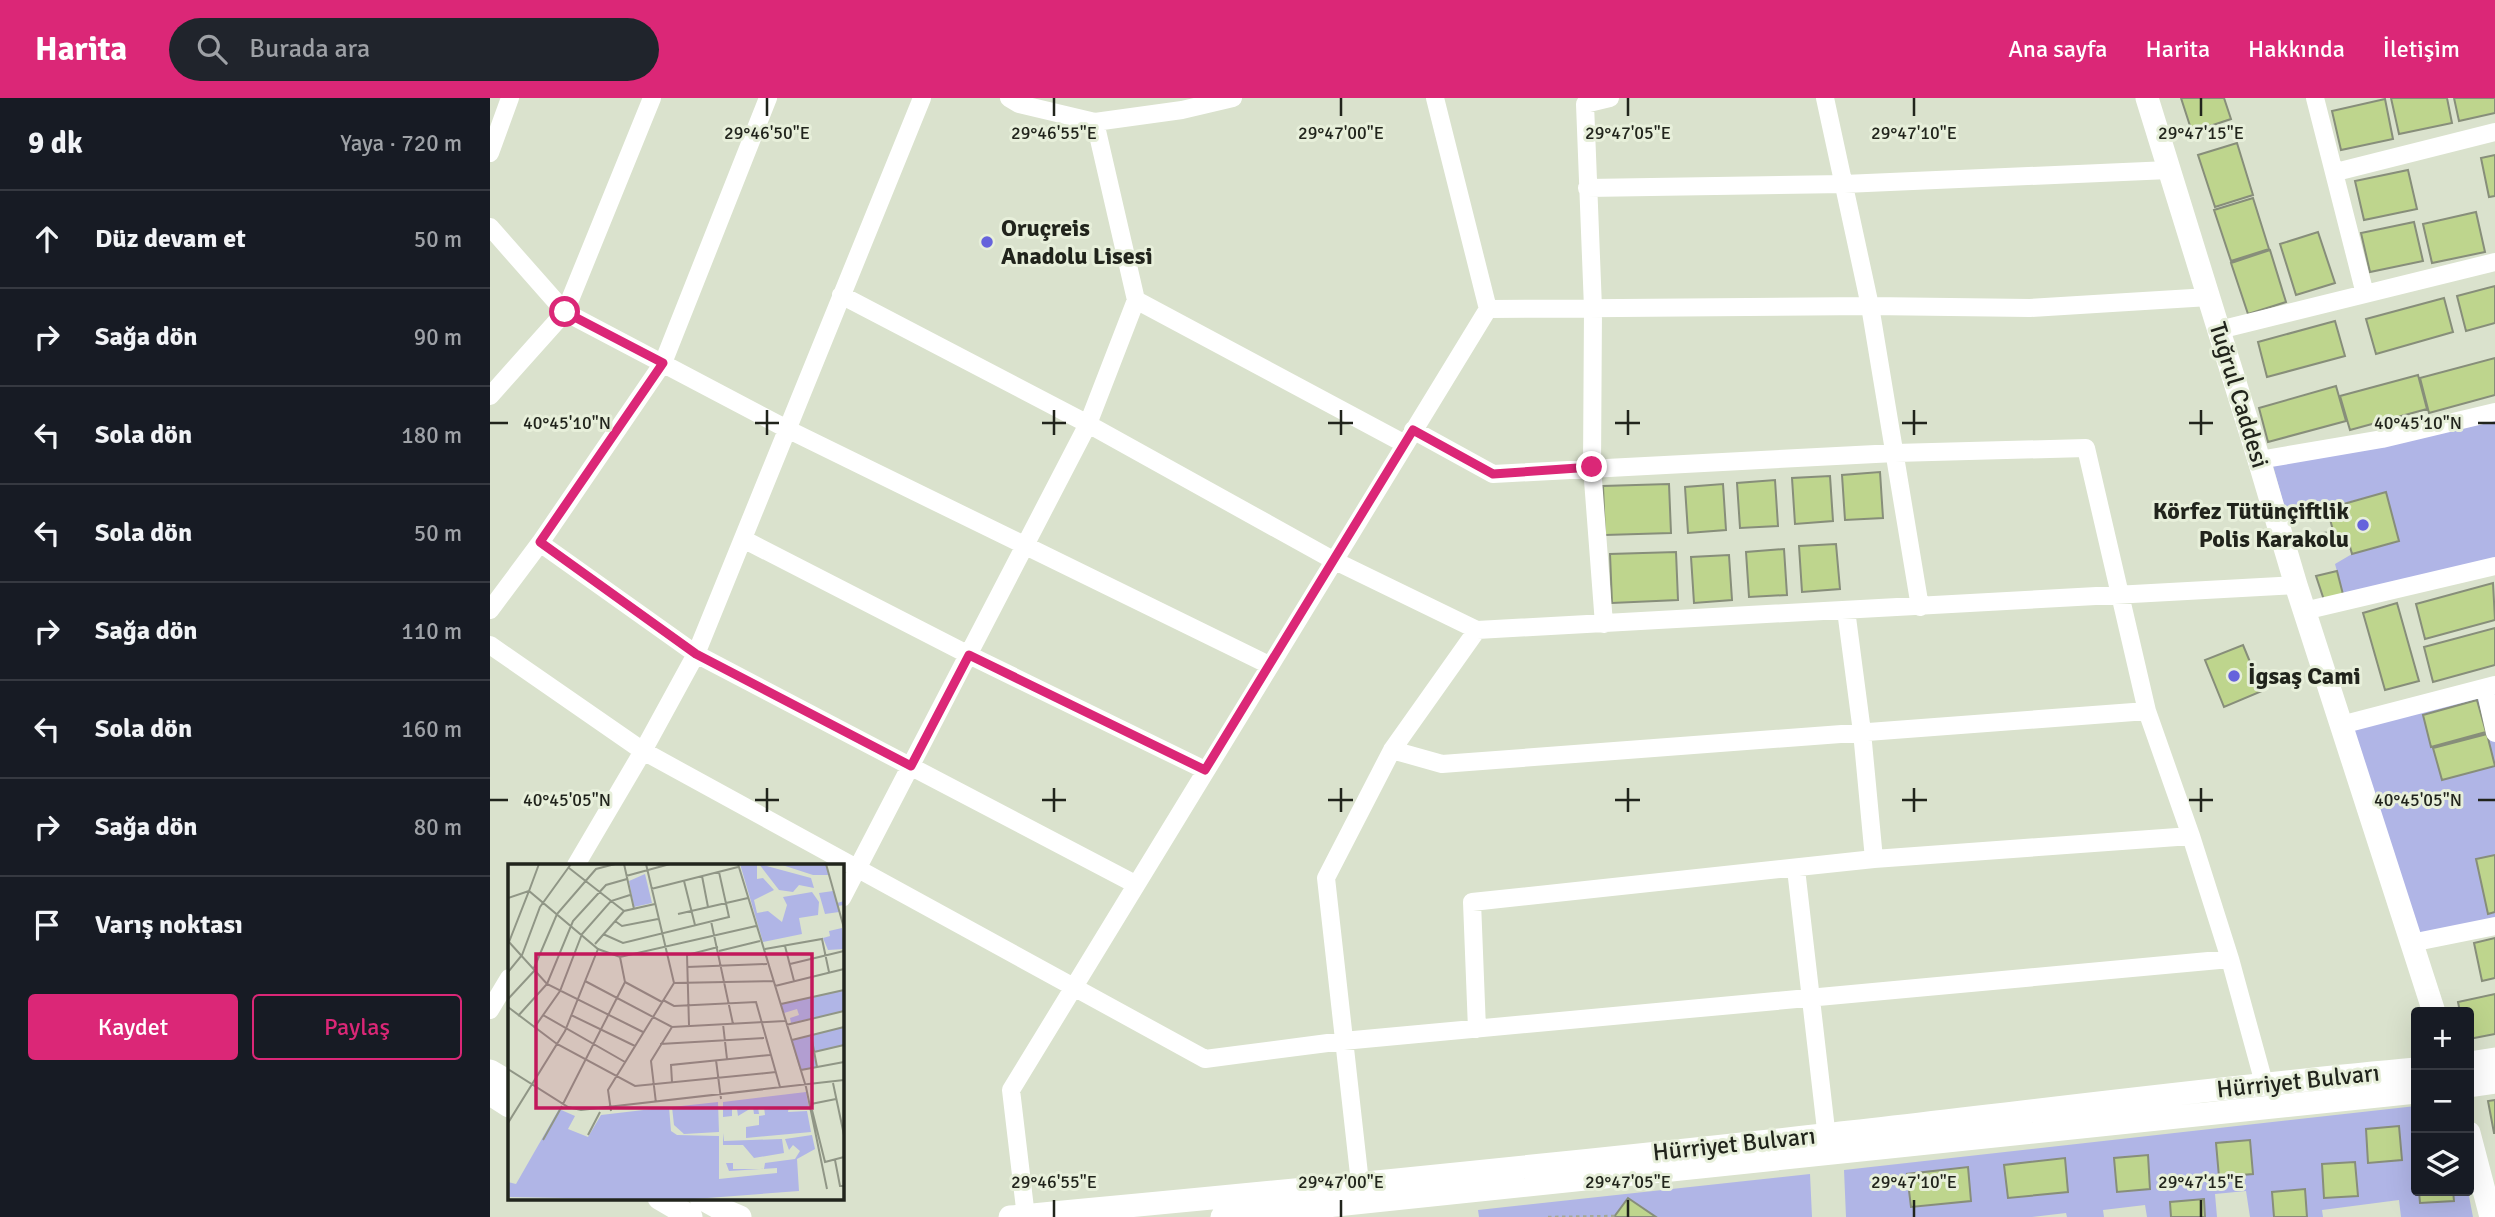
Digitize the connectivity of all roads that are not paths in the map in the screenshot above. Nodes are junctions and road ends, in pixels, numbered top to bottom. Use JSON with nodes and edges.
{"nodes":[{"id":1,"x":510,"y":98,"type":"edge"},
{"id":2,"x":652,"y":98,"type":"edge"},
{"id":3,"x":768,"y":98,"type":"edge"},
{"id":4,"x":922,"y":98,"type":"edge"},
{"id":5,"x":1009,"y":98,"type":"edge"},
{"id":6,"x":1233,"y":98,"type":"edge"},
{"id":7,"x":1434,"y":98,"type":"edge"},
{"id":8,"x":1609,"y":98,"type":"edge"},
{"id":9,"x":1825,"y":98,"type":"edge"},
{"id":10,"x":2147,"y":98,"type":"edge"},
{"id":11,"x":2315,"y":98,"type":"edge"},
{"id":12,"x":1095,"y":122,"type":"junction"},
{"id":13,"x":2495,"y":132,"type":"edge"},
{"id":14,"x":490,"y":153,"type":"edge"},
{"id":15,"x":2169,"y":170,"type":"junction"},
{"id":16,"x":2336,"y":172,"type":"junction"},
{"id":17,"x":1843,"y":184,"type":"junction"},
{"id":18,"x":1587,"y":188,"type":"junction"},
{"id":19,"x":490,"y":227,"type":"edge"},
{"id":20,"x":2495,"y":262,"type":"edge"},
{"id":21,"x":2365,"y":294,"type":"junction"},
{"id":22,"x":841,"y":295,"type":"junction"},
{"id":23,"x":2209,"y":296,"type":"junction"},
{"id":24,"x":1136,"y":300,"type":"junction"},
{"id":25,"x":1870,"y":306,"type":"junction"},
{"id":26,"x":1592,"y":308,"type":"junction"},
{"id":27,"x":1488,"y":309,"type":"junction"},
{"id":28,"x":565,"y":312,"type":"junction"},
{"id":29,"x":2219,"y":330,"type":"junction"},
{"id":30,"x":663,"y":363,"type":"junction"},
{"id":31,"x":490,"y":396,"type":"edge"},
{"id":32,"x":2495,"y":412,"type":"edge"},
{"id":33,"x":1088,"y":424,"type":"junction"},
{"id":34,"x":787,"y":429,"type":"junction"},
{"id":35,"x":1409,"y":437,"type":"junction"},
{"id":36,"x":1895,"y":453,"type":"junction"},
{"id":37,"x":2259,"y":460,"type":"junction"},
{"id":38,"x":1592,"y":467,"type":"junction"},
{"id":39,"x":743,"y":539,"type":"junction"},
{"id":40,"x":540,"y":542,"type":"junction"},
{"id":41,"x":1026,"y":545,"type":"junction"},
{"id":42,"x":1333,"y":560,"type":"junction"},
{"id":43,"x":2495,"y":566,"type":"edge"},
{"id":44,"x":2296,"y":585,"type":"junction"},
{"id":45,"x":2120,"y":596,"type":"junction"},
{"id":46,"x":1920,"y":607,"type":"junction"},
{"id":47,"x":490,"y":610,"type":"edge"},
{"id":48,"x":1846,"y":610,"type":"junction"},
{"id":49,"x":2304,"y":611,"type":"junction"},
{"id":50,"x":1604,"y":624,"type":"junction"},
{"id":51,"x":1477,"y":630,"type":"junction"},
{"id":52,"x":490,"y":645,"type":"edge"},
{"id":53,"x":696,"y":654,"type":"junction"},
{"id":54,"x":969,"y":655,"type":"junction"},
{"id":55,"x":1269,"y":665,"type":"junction"},
{"id":56,"x":2490,"y":686,"type":"edge"},
{"id":57,"x":2147,"y":711,"type":"junction"},
{"id":58,"x":2341,"y":725,"type":"junction"},
{"id":59,"x":1862,"y":732,"type":"junction"},
{"id":60,"x":2495,"y":733,"type":"edge"},
{"id":61,"x":1392,"y":750,"type":"junction"},
{"id":62,"x":643,"y":751,"type":"junction"},
{"id":63,"x":911,"y":766,"type":"junction"},
{"id":64,"x":1205,"y":770,"type":"junction"},
{"id":65,"x":2192,"y":836,"type":"junction"},
{"id":66,"x":1874,"y":859,"type":"junction"},
{"id":67,"x":577,"y":864,"type":"edge"},
{"id":68,"x":857,"y":869,"type":"junction"},
{"id":69,"x":1796,"y":869,"type":"junction"},
{"id":70,"x":1135,"y":884,"type":"junction"},
{"id":71,"x":844,"y":894,"type":"edge"},
{"id":72,"x":2495,"y":926,"type":"edge"},
{"id":73,"x":2412,"y":943,"type":"junction"},
{"id":74,"x":2230,"y":959,"type":"junction"},
{"id":75,"x":508,"y":980,"type":"edge"},
{"id":76,"x":1073,"y":988,"type":"junction"},
{"id":77,"x":1810,"y":998,"type":"junction"},
{"id":78,"x":2432,"y":1007,"type":"edge"},
{"id":79,"x":490,"y":1010,"type":"edge"},
{"id":80,"x":1477,"y":1029,"type":"junction"},
{"id":81,"x":1343,"y":1041,"type":"junction"},
{"id":82,"x":2495,"y":1059,"type":"edge"},
{"id":83,"x":2474,"y":1062,"type":"edge"},
{"id":84,"x":2411,"y":1069,"type":"edge"},
{"id":85,"x":490,"y":1071,"type":"edge"},
{"id":86,"x":508,"y":1081,"type":"edge"},
{"id":87,"x":2495,"y":1082,"type":"edge"},
{"id":88,"x":2264,"y":1083,"type":"junction"},
{"id":89,"x":2474,"y":1085,"type":"edge"},
{"id":90,"x":2411,"y":1092,"type":"edge"},
{"id":91,"x":490,"y":1094,"type":"edge"},
{"id":92,"x":508,"y":1105,"type":"edge"},
{"id":93,"x":1828,"y":1145,"type":"junction"},
{"id":94,"x":2474,"y":1147,"type":"edge"},
{"id":95,"x":1360,"y":1183,"type":"junction"},
{"id":96,"x":2489,"y":1190,"type":"edge"},
{"id":97,"x":704,"y":1200,"type":"edge"},
{"id":98,"x":1021,"y":1216,"type":"edge"},
{"id":99,"x":740,"y":1217,"type":"edge"},
{"id":100,"x":1222,"y":1217,"type":"edge"},
{"id":101,"x":2491,"y":1217,"type":"edge"}],
"edges":[{"from":1,"to":14,"type":"street"},
{"from":2,"to":28,"type":"street"},
{"from":3,"to":30,"type":"street"},
{"from":4,"to":22,"type":"street"},
{"from":5,"to":12,"type":"street"},
{"from":6,"to":12,"type":"street"},
{"from":7,"to":27,"type":"street"},
{"from":8,"to":18,"type":"street"},
{"from":9,"to":17,"type":"street"},
{"from":10,"to":15,"type":"main road","name":"Tuğrul Caddesi"},
{"from":11,"to":16,"type":"street"},
{"from":12,"to":24,"type":"street"},
{"from":13,"to":16,"type":"street"},
{"from":15,"to":17,"type":"street"},
{"from":15,"to":23,"type":"main road","name":"Tuğrul Caddesi"},
{"from":16,"to":21,"type":"street"},
{"from":17,"to":18,"type":"street"},
{"from":17,"to":25,"type":"street"},
{"from":18,"to":26,"type":"street"},
{"from":19,"to":28,"type":"street"},
{"from":20,"to":21,"type":"street"},
{"from":21,"to":29,"type":"street"},
{"from":22,"to":33,"type":"street"},
{"from":22,"to":34,"type":"street"},
{"from":23,"to":25,"type":"street"},
{"from":23,"to":29,"type":"main road","name":"Tuğrul Caddesi"},
{"from":24,"to":33,"type":"street"},
{"from":24,"to":35,"type":"street"},
{"from":25,"to":26,"type":"street"},
{"from":25,"to":36,"type":"street"},
{"from":26,"to":27,"type":"street"},
{"from":26,"to":38,"type":"street"},
{"from":27,"to":35,"type":"street"},
{"from":28,"to":30,"type":"street"},
{"from":28,"to":31,"type":"street"},
{"from":29,"to":37,"type":"main road","name":"Tuğrul Caddesi"},
{"from":30,"to":34,"type":"street"},
{"from":30,"to":40,"type":"street"},
{"from":32,"to":37,"type":"street"},
{"from":33,"to":41,"type":"street"},
{"from":33,"to":42,"type":"street"},
{"from":34,"to":39,"type":"street"},
{"from":34,"to":41,"type":"street"},
{"from":35,"to":38,"type":"street"},
{"from":35,"to":42,"type":"street"},
{"from":36,"to":38,"type":"street"},
{"from":36,"to":45,"type":"street"},
{"from":36,"to":46,"type":"street"},
{"from":37,"to":44,"type":"main road","name":"Tuğrul Caddesi"},
{"from":38,"to":50,"type":"street"},
{"from":39,"to":53,"type":"street"},
{"from":39,"to":54,"type":"street"},
{"from":40,"to":47,"type":"street"},
{"from":40,"to":53,"type":"street"},
{"from":41,"to":54,"type":"street"},
{"from":41,"to":55,"type":"street"},
{"from":42,"to":51,"type":"street"},
{"from":42,"to":55,"type":"street"},
{"from":43,"to":49,"type":"street"},
{"from":44,"to":45,"type":"street"},
{"from":44,"to":49,"type":"main road","name":"Tuğrul Caddesi"},
{"from":45,"to":46,"type":"street"},
{"from":45,"to":57,"type":"street"},
{"from":46,"to":48,"type":"street"},
{"from":48,"to":50,"type":"street"},
{"from":48,"to":59,"type":"street"},
{"from":49,"to":58,"type":"main road","name":"Tuğrul Caddesi"},
{"from":50,"to":51,"type":"street"},
{"from":51,"to":61,"type":"street"},
{"from":52,"to":62,"type":"street"},
{"from":53,"to":62,"type":"street"},
{"from":53,"to":63,"type":"street"},
{"from":54,"to":63,"type":"street"},
{"from":54,"to":64,"type":"street"},
{"from":55,"to":64,"type":"street"},
{"from":56,"to":58,"type":"street"},
{"from":56,"to":60,"type":"street"},
{"from":57,"to":59,"type":"street"},
{"from":57,"to":65,"type":"street"},
{"from":58,"to":73,"type":"main road","name":"Tuğrul Caddesi"},
{"from":59,"to":61,"type":"street"},
{"from":59,"to":66,"type":"street"},
{"from":61,"to":81,"type":"street"},
{"from":62,"to":67,"type":"street"},
{"from":62,"to":68,"type":"street"},
{"from":63,"to":68,"type":"street"},
{"from":63,"to":70,"type":"street"},
{"from":64,"to":70,"type":"street"},
{"from":65,"to":66,"type":"street"},
{"from":65,"to":74,"type":"street"},
{"from":66,"to":69,"type":"street"},
{"from":68,"to":71,"type":"street"},
{"from":68,"to":76,"type":"street"},
{"from":69,"to":77,"type":"street"},
{"from":69,"to":80,"type":"street"},
{"from":70,"to":76,"type":"street"},
{"from":72,"to":73,"type":"street"},
{"from":73,"to":78,"type":"main road","name":"Tuğrul Caddesi"},
{"from":74,"to":77,"type":"street"},
{"from":74,"to":88,"type":"street"},
{"from":75,"to":79,"type":"street"},
{"from":76,"to":81,"type":"street"},
{"from":76,"to":98,"type":"street"},
{"from":77,"to":80,"type":"street"},
{"from":77,"to":93,"type":"street"},
{"from":80,"to":81,"type":"street"},
{"from":81,"to":95,"type":"street"},
{"from":82,"to":83,"type":"main road"},
{"from":84,"to":88,"type":"main road","name":"Hürriyet Bulvarı"},
{"from":85,"to":86,"type":"main road"},
{"from":87,"to":89,"type":"main road"},
{"from":88,"to":93,"type":"main road","name":"Hürriyet Bulvarı"},
{"from":90,"to":93,"type":"main road","name":"Hürriyet Bulvarı"},
{"from":91,"to":92,"type":"main road"},
{"from":93,"to":95,"type":"main road","name":"Hürriyet Bulvarı"},
{"from":93,"to":100,"type":"main road","name":"Hürriyet Bulvarı"},
{"from":94,"to":96,"type":"main road"},
{"from":95,"to":98,"type":"main road","name":"Hürriyet Bulvarı"},
{"from":96,"to":101,"type":"main road"},
{"from":97,"to":99,"type":"main road"}]}
